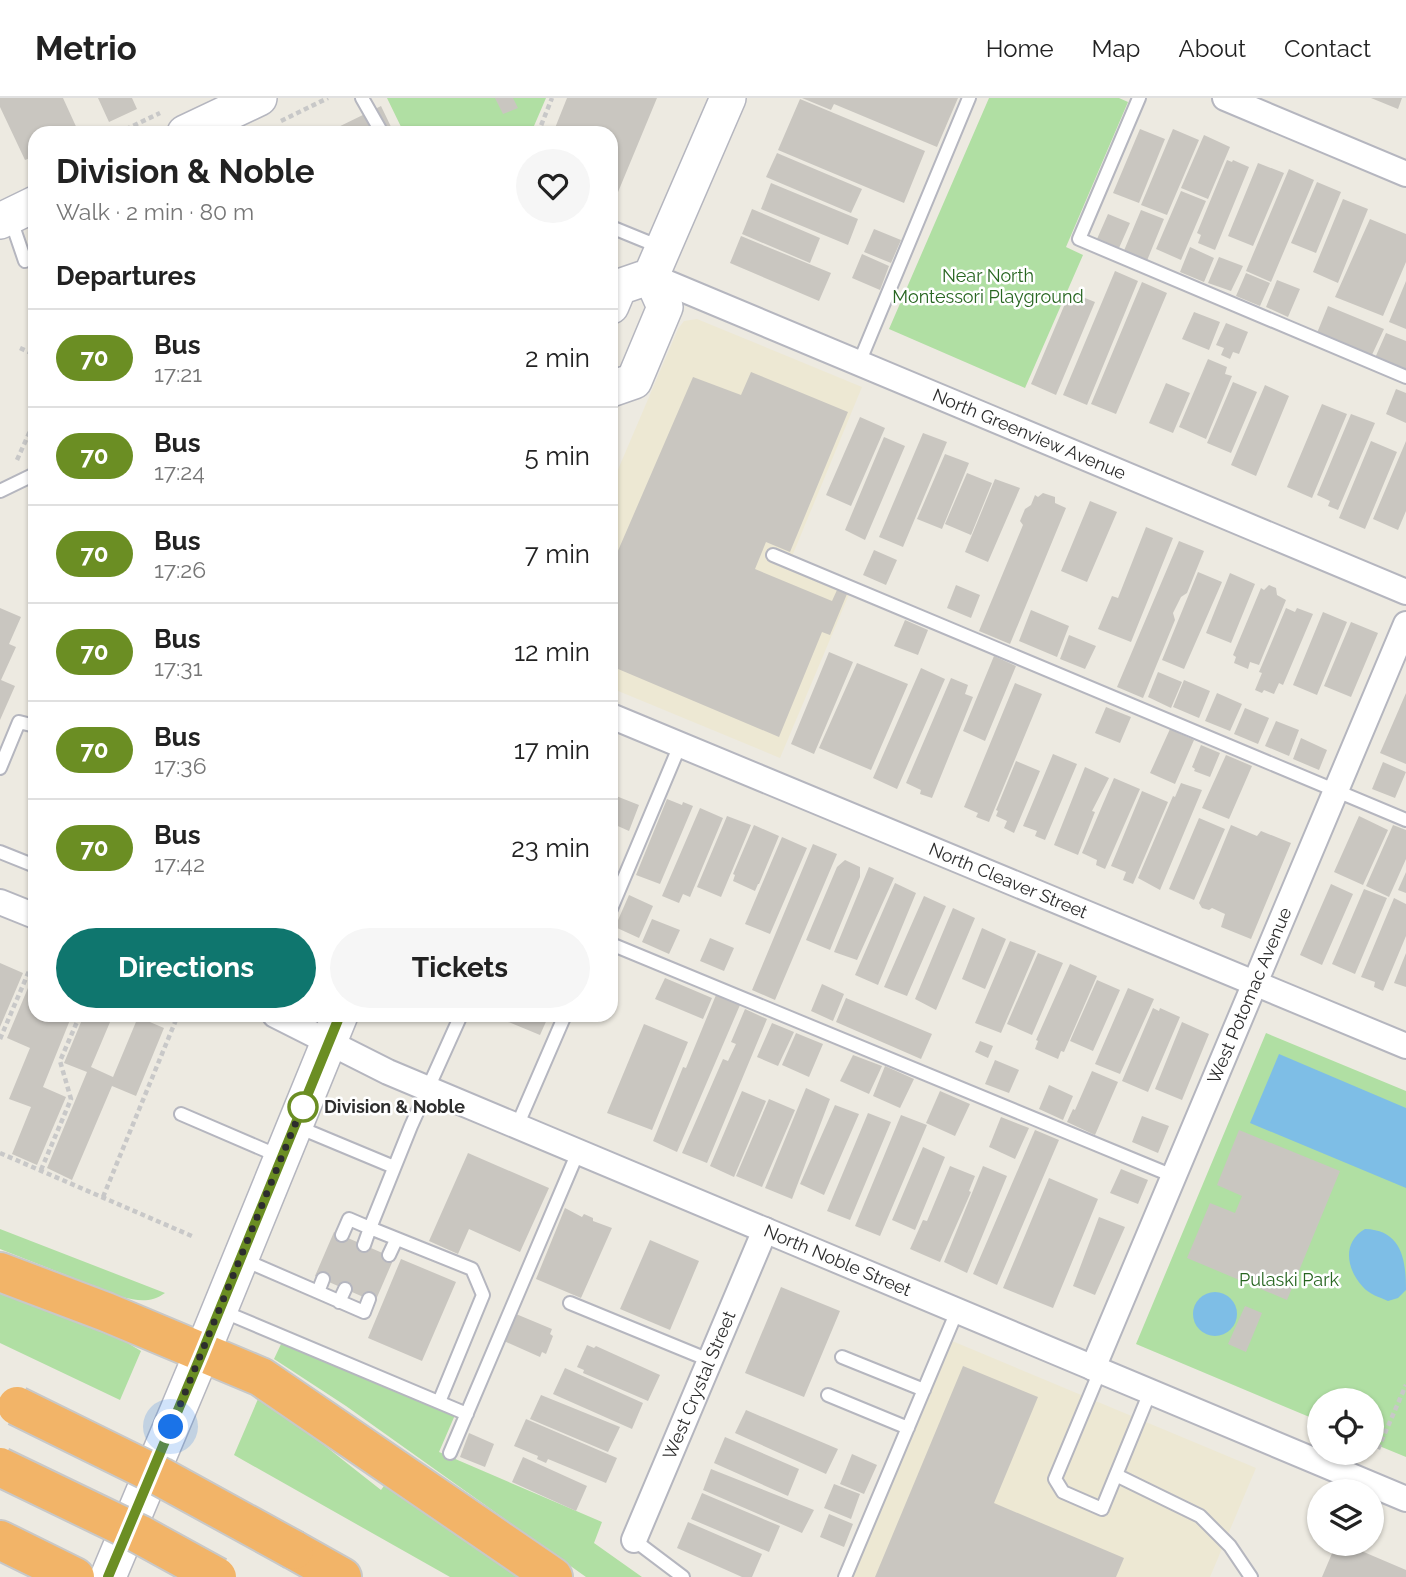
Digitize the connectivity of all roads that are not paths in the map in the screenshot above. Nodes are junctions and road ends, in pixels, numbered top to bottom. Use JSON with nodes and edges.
{"nodes":[{"id":1,"x":362,"y":98,"type":"edge"},
{"id":2,"x":728,"y":98,"type":"edge"},
{"id":3,"x":968,"y":98,"type":"edge"},
{"id":4,"x":1139,"y":98,"type":"edge"},
{"id":5,"x":1225,"y":98,"type":"edge"},
{"id":6,"x":269,"y":110,"type":"edge"},
{"id":7,"x":176,"y":121,"type":"edge"},
{"id":8,"x":378,"y":126,"type":"edge"},
{"id":9,"x":1406,"y":174,"type":"edge"},
{"id":10,"x":15,"y":214,"type":"edge"},
{"id":11,"x":618,"y":232,"type":"edge"},
{"id":12,"x":25,"y":261,"type":"dead end"},
{"id":13,"x":657,"y":262,"type":"junction"},
{"id":14,"x":618,"y":289,"type":"edge"},
{"id":15,"x":859,"y":363,"type":"junction"},
{"id":16,"x":1406,"y":377,"type":"edge"},
{"id":17,"x":618,"y":387,"type":"edge"},
{"id":18,"x":28,"y":477,"type":"edge"},
{"id":19,"x":2,"y":490,"type":"edge"},
{"id":20,"x":773,"y":555,"type":"dead end"},
{"id":21,"x":1406,"y":592,"type":"edge"},
{"id":22,"x":1406,"y":624,"type":"edge"},
{"id":23,"x":618,"y":719,"type":"edge"},
{"id":24,"x":28,"y":724,"type":"edge"},
{"id":25,"x":680,"y":745,"type":"junction"},
{"id":26,"x":0,"y":768,"type":"edge"},
{"id":27,"x":1334,"y":790,"type":"junction"},
{"id":28,"x":1406,"y":820,"type":"edge"},
{"id":29,"x":0,"y":852,"type":"edge"},
{"id":30,"x":28,"y":863,"type":"edge"},
{"id":31,"x":618,"y":892,"type":"edge"},
{"id":32,"x":0,"y":902,"type":"edge"},
{"id":33,"x":28,"y":913,"type":"edge"},
{"id":34,"x":618,"y":947,"type":"edge"},
{"id":35,"x":1254,"y":983,"type":"junction"},
{"id":36,"x":307,"y":1022,"type":"edge"},
{"id":37,"x":458,"y":1022,"type":"edge"},
{"id":38,"x":562,"y":1022,"type":"edge"},
{"id":39,"x":335,"y":1028,"type":"edge"},
{"id":40,"x":1406,"y":1046,"type":"edge"},
{"id":41,"x":429,"y":1089,"type":"junction"},
{"id":42,"x":181,"y":1114,"type":"dead end"},
{"id":43,"x":517,"y":1126,"type":"junction"},
{"id":44,"x":288,"y":1142,"type":"junction"},
{"id":45,"x":578,"y":1152,"type":"junction"},
{"id":46,"x":394,"y":1167,"type":"junction"},
{"id":47,"x":1173,"y":1176,"type":"junction"},
{"id":48,"x":370,"y":1228,"type":"junction"},
{"id":49,"x":765,"y":1230,"type":"junction"},
{"id":50,"x":342,"y":1236,"type":"dead end"},
{"id":51,"x":396,"y":1240,"type":"junction"},
{"id":52,"x":363,"y":1245,"type":"dead end"},
{"id":53,"x":389,"y":1255,"type":"dead end"},
{"id":54,"x":241,"y":1258,"type":"junction"},
{"id":55,"x":0,"y":1272,"type":"edge"},
{"id":56,"x":323,"y":1279,"type":"dead end"},
{"id":57,"x":345,"y":1289,"type":"dead end"},
{"id":58,"x":317,"y":1292,"type":"junction"},
{"id":59,"x":369,"y":1299,"type":"dead end"},
{"id":60,"x":339,"y":1302,"type":"junction"},
{"id":61,"x":570,"y":1303,"type":"dead end"},
{"id":62,"x":220,"y":1310,"type":"junction"},
{"id":63,"x":957,"y":1311,"type":"junction"},
{"id":64,"x":202,"y":1353,"type":"junction"},
{"id":65,"x":842,"y":1357,"type":"dead end"},
{"id":66,"x":709,"y":1360,"type":"junction"},
{"id":67,"x":1096,"y":1369,"type":"junction"},
{"id":68,"x":924,"y":1390,"type":"junction"},
{"id":69,"x":1150,"y":1392,"type":"junction"},
{"id":70,"x":828,"y":1395,"type":"dead end"},
{"id":71,"x":8,"y":1402,"type":"edge"},
{"id":72,"x":439,"y":1402,"type":"junction"},
{"id":73,"x":467,"y":1414,"type":"junction"},
{"id":74,"x":908,"y":1427,"type":"junction"},
{"id":75,"x":450,"y":1453,"type":"dead end"},
{"id":76,"x":0,"y":1467,"type":"edge"},
{"id":77,"x":1116,"y":1475,"type":"junction"},
{"id":78,"x":1406,"y":1499,"type":"edge"},
{"id":79,"x":0,"y":1540,"type":"edge"},
{"id":80,"x":634,"y":1540,"type":"joint"},
{"id":81,"x":75,"y":1577,"type":"edge"},
{"id":82,"x":108,"y":1577,"type":"edge"},
{"id":83,"x":217,"y":1577,"type":"edge"},
{"id":84,"x":342,"y":1577,"type":"edge"},
{"id":85,"x":553,"y":1577,"type":"edge"},
{"id":86,"x":683,"y":1577,"type":"edge"},
{"id":87,"x":845,"y":1577,"type":"edge"},
{"id":88,"x":1251,"y":1577,"type":"edge"}],
"edges":[{"from":1,"to":8,"type":"lane"},
{"from":2,"to":13,"type":"main road"},
{"from":3,"to":15,"type":"lane"},
{"from":4,"to":16,"type":"lane"},
{"from":5,"to":9,"type":"street"},
{"from":6,"to":7,"type":"main road"},
{"from":10,"to":12,"type":"lane"},
{"from":11,"to":13,"type":"lane"},
{"from":13,"to":14,"type":"main road"},
{"from":13,"to":15,"type":"street","name":"North Greenview Avenue"},
{"from":13,"to":17,"type":"main road"},
{"from":15,"to":21,"type":"street","name":"North Greenview Avenue"},
{"from":18,"to":19,"type":"lane"},
{"from":20,"to":27,"type":"lane"},
{"from":22,"to":27,"type":"street","name":"West Potomac Avenue"},
{"from":23,"to":25,"type":"street","name":"North Cleaver Street"},
{"from":24,"to":26,"type":"lane"},
{"from":25,"to":31,"type":"lane"},
{"from":25,"to":35,"type":"street","name":"North Cleaver Street"},
{"from":27,"to":28,"type":"lane"},
{"from":27,"to":35,"type":"street","name":"West Potomac Avenue"},
{"from":29,"to":30,"type":"lane"},
{"from":32,"to":33,"type":"street"},
{"from":34,"to":47,"type":"lane"},
{"from":35,"to":40,"type":"street","name":"North Cleaver Street"},
{"from":35,"to":47,"type":"street","name":"West Potomac Avenue"},
{"from":36,"to":39,"type":"street","name":"North Noble Street"},
{"from":37,"to":41,"type":"lane"},
{"from":38,"to":43,"type":"lane"},
{"from":39,"to":41,"type":"street","name":"North Noble Street"},
{"from":39,"to":44,"type":"main road"},
{"from":41,"to":43,"type":"street","name":"North Noble Street"},
{"from":41,"to":46,"type":"lane"},
{"from":42,"to":44,"type":"lane"},
{"from":43,"to":45,"type":"street","name":"North Noble Street"},
{"from":44,"to":46,"type":"lane"},
{"from":44,"to":54,"type":"main road"},
{"from":45,"to":49,"type":"street","name":"North Noble Street"},
{"from":45,"to":73,"type":"lane"},
{"from":46,"to":48,"type":"lane"},
{"from":47,"to":67,"type":"street","name":"West Potomac Avenue"},
{"from":48,"to":50,"type":"lane"},
{"from":48,"to":51,"type":"lane"},
{"from":48,"to":52,"type":"lane"},
{"from":49,"to":63,"type":"street","name":"North Noble Street"},
{"from":49,"to":66,"type":"street","name":"West Crystal Street"},
{"from":51,"to":53,"type":"lane"},
{"from":51,"to":72,"type":"lane"},
{"from":54,"to":58,"type":"lane"},
{"from":54,"to":62,"type":"main road"},
{"from":55,"to":64,"type":"highway"},
{"from":56,"to":58,"type":"lane"},
{"from":57,"to":60,"type":"lane"},
{"from":58,"to":60,"type":"lane"},
{"from":59,"to":60,"type":"lane"},
{"from":61,"to":66,"type":"lane"},
{"from":62,"to":64,"type":"main road"},
{"from":62,"to":72,"type":"lane"},
{"from":63,"to":67,"type":"street","name":"North Noble Street"},
{"from":63,"to":68,"type":"lane"},
{"from":64,"to":82,"type":"main road"},
{"from":64,"to":85,"type":"highway"},
{"from":65,"to":68,"type":"lane"},
{"from":66,"to":80,"type":"street","name":"West Crystal Street"},
{"from":67,"to":69,"type":"street","name":"North Noble Street"},
{"from":67,"to":77,"type":"lane"},
{"from":68,"to":74,"type":"lane"},
{"from":69,"to":77,"type":"lane"},
{"from":69,"to":78,"type":"street","name":"North Noble Street"},
{"from":70,"to":74,"type":"lane"},
{"from":71,"to":84,"type":"highway","bridge":true},
{"from":72,"to":73,"type":"lane"},
{"from":73,"to":75,"type":"lane"},
{"from":74,"to":87,"type":"lane"},
{"from":76,"to":83,"type":"highway","bridge":true},
{"from":77,"to":88,"type":"lane"},
{"from":79,"to":81,"type":"highway"},
{"from":80,"to":86,"type":"lane"}]}
